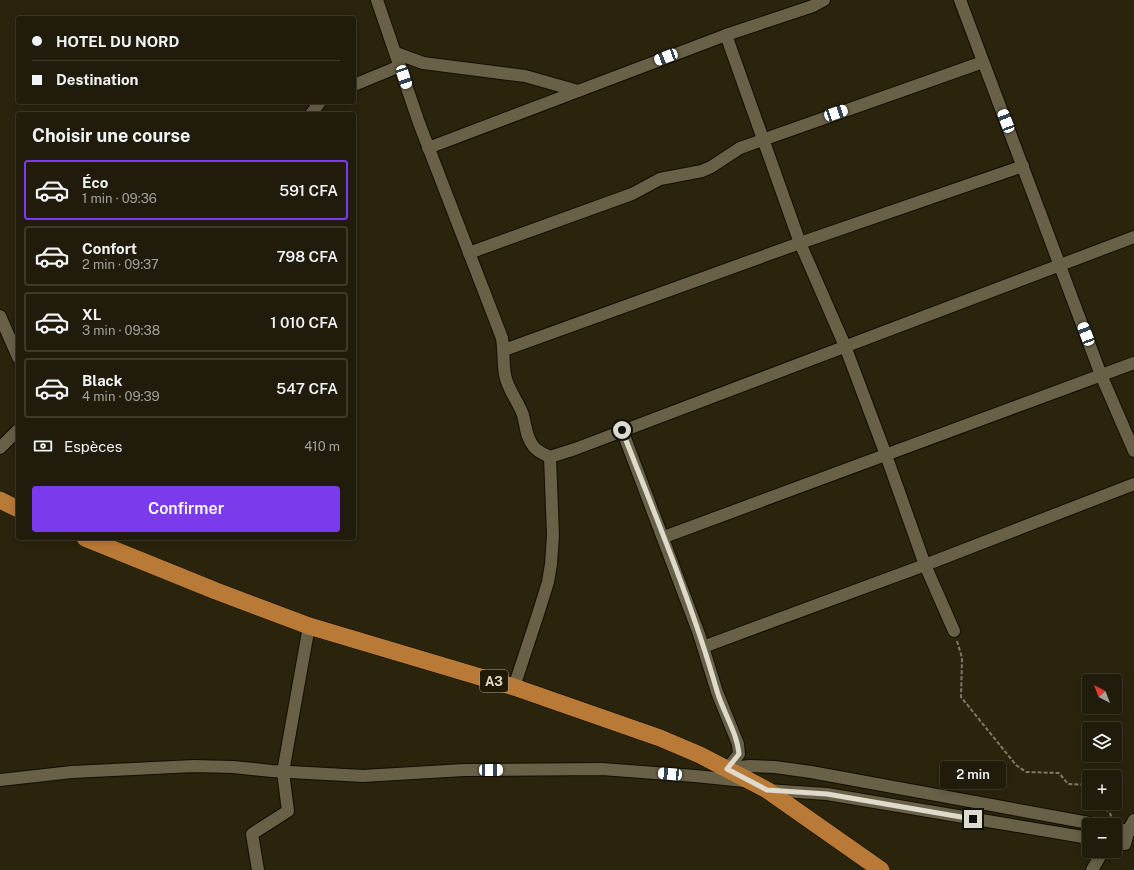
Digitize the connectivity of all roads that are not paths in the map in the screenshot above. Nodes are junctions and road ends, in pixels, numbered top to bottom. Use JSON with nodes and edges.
{"nodes":[{"id":1,"x":377,"y":0,"type":"edge"},
{"id":2,"x":824,"y":0,"type":"edge"},
{"id":3,"x":960,"y":0,"type":"edge"},
{"id":4,"x":812,"y":3,"type":"edge"},
{"id":5,"x":726,"y":35,"type":"junction"},
{"id":6,"x":396,"y":53,"type":"junction"},
{"id":7,"x":983,"y":62,"type":"junction"},
{"id":8,"x":400,"y":66,"type":"junction"},
{"id":9,"x":356,"y":84,"type":"edge"},
{"id":10,"x":578,"y":91,"type":"junction"},
{"id":11,"x":763,"y":139,"type":"junction"},
{"id":12,"x":428,"y":148,"type":"junction"},
{"id":13,"x":1022,"y":166,"type":"junction"},
{"id":14,"x":1134,"y":237,"type":"edge"},
{"id":15,"x":800,"y":243,"type":"junction"},
{"id":16,"x":469,"y":252,"type":"junction"},
{"id":17,"x":1060,"y":265,"type":"junction"},
{"id":18,"x":0,"y":316,"type":"edge"},
{"id":19,"x":845,"y":346,"type":"junction"},
{"id":20,"x":504,"y":350,"type":"junction"},
{"id":21,"x":16,"y":352,"type":"edge"},
{"id":22,"x":1134,"y":362,"type":"edge"},
{"id":23,"x":1101,"y":375,"type":"junction"},
{"id":24,"x":622,"y":430,"type":"junction"},
{"id":25,"x":16,"y":432,"type":"edge"},
{"id":26,"x":0,"y":448,"type":"edge"},
{"id":27,"x":1134,"y":451,"type":"edge"},
{"id":28,"x":886,"y":456,"type":"junction"},
{"id":29,"x":550,"y":457,"type":"junction"},
{"id":30,"x":1134,"y":484,"type":"edge"},
{"id":31,"x":0,"y":500,"type":"edge"},
{"id":32,"x":16,"y":508,"type":"edge"},
{"id":33,"x":664,"y":538,"type":"junction"},
{"id":34,"x":90,"y":540,"type":"edge"},
{"id":35,"x":925,"y":565,"type":"junction"},
{"id":36,"x":309,"y":626,"type":"junction"},
{"id":37,"x":954,"y":631,"type":"road end"},
{"id":38,"x":703,"y":647,"type":"junction"},
{"id":39,"x":514,"y":687,"type":"junction"},
{"id":40,"x":727,"y":769,"type":"junction"},
{"id":41,"x":283,"y":772,"type":"junction"},
{"id":42,"x":0,"y":780,"type":"edge"},
{"id":43,"x":751,"y":782,"type":"junction"},
{"id":44,"x":767,"y":790,"type":"junction"},
{"id":45,"x":1082,"y":821,"type":"edge"},
{"id":46,"x":1132,"y":826,"type":"edge"},
{"id":47,"x":1122,"y":830,"type":"edge"},
{"id":48,"x":1082,"y":837,"type":"edge"},
{"id":49,"x":1125,"y":844,"type":"edge"},
{"id":50,"x":1099,"y":858,"type":"edge"},
{"id":51,"x":258,"y":870,"type":"edge"},
{"id":52,"x":881,"y":870,"type":"edge"},
{"id":53,"x":1092,"y":870,"type":"edge"}],
"edges":[{"from":1,"to":6,"type":"street"},
{"from":2,"to":4,"type":"street"},
{"from":3,"to":7,"type":"street"},
{"from":4,"to":5,"type":"street"},
{"from":5,"to":10,"type":"street"},
{"from":5,"to":11,"type":"street"},
{"from":6,"to":8,"type":"street"},
{"from":6,"to":10,"type":"street"},
{"from":7,"to":11,"type":"street"},
{"from":7,"to":13,"type":"street"},
{"from":8,"to":9,"type":"street"},
{"from":8,"to":12,"type":"street"},
{"from":10,"to":12,"type":"street"},
{"from":11,"to":15,"type":"street"},
{"from":11,"to":16,"type":"street"},
{"from":12,"to":16,"type":"street"},
{"from":13,"to":15,"type":"street"},
{"from":13,"to":17,"type":"street"},
{"from":14,"to":17,"type":"street"},
{"from":15,"to":19,"type":"street"},
{"from":15,"to":20,"type":"street"},
{"from":16,"to":20,"type":"street"},
{"from":17,"to":19,"type":"street"},
{"from":17,"to":23,"type":"street"},
{"from":18,"to":21,"type":"street"},
{"from":19,"to":24,"type":"street"},
{"from":19,"to":28,"type":"street"},
{"from":20,"to":29,"type":"street"},
{"from":22,"to":23,"type":"street"},
{"from":23,"to":27,"type":"street"},
{"from":23,"to":28,"type":"street"},
{"from":24,"to":29,"type":"street"},
{"from":24,"to":33,"type":"street"},
{"from":25,"to":26,"type":"street"},
{"from":28,"to":33,"type":"street"},
{"from":28,"to":35,"type":"street"},
{"from":29,"to":39,"type":"street"},
{"from":30,"to":35,"type":"street"},
{"from":31,"to":32,"type":"highway"},
{"from":33,"to":38,"type":"street"},
{"from":34,"to":36,"type":"highway","number":"A3"},
{"from":35,"to":37,"type":"street"},
{"from":35,"to":38,"type":"street"},
{"from":36,"to":39,"type":"highway","number":"A3"},
{"from":36,"to":41,"type":"street"},
{"from":38,"to":40,"type":"street"},
{"from":39,"to":40,"type":"highway","number":"A3"},
{"from":40,"to":43,"type":"highway","number":"A3"},
{"from":40,"to":45,"type":"street"},
{"from":41,"to":42,"type":"street"},
{"from":41,"to":43,"type":"street"},
{"from":41,"to":51,"type":"street"},
{"from":43,"to":44,"type":"highway","number":"A3"},
{"from":44,"to":48,"type":"street"},
{"from":44,"to":52,"type":"highway","number":"A3"},
{"from":46,"to":47,"type":"street"},
{"from":46,"to":49,"type":"street"},
{"from":50,"to":53,"type":"street"}]}
